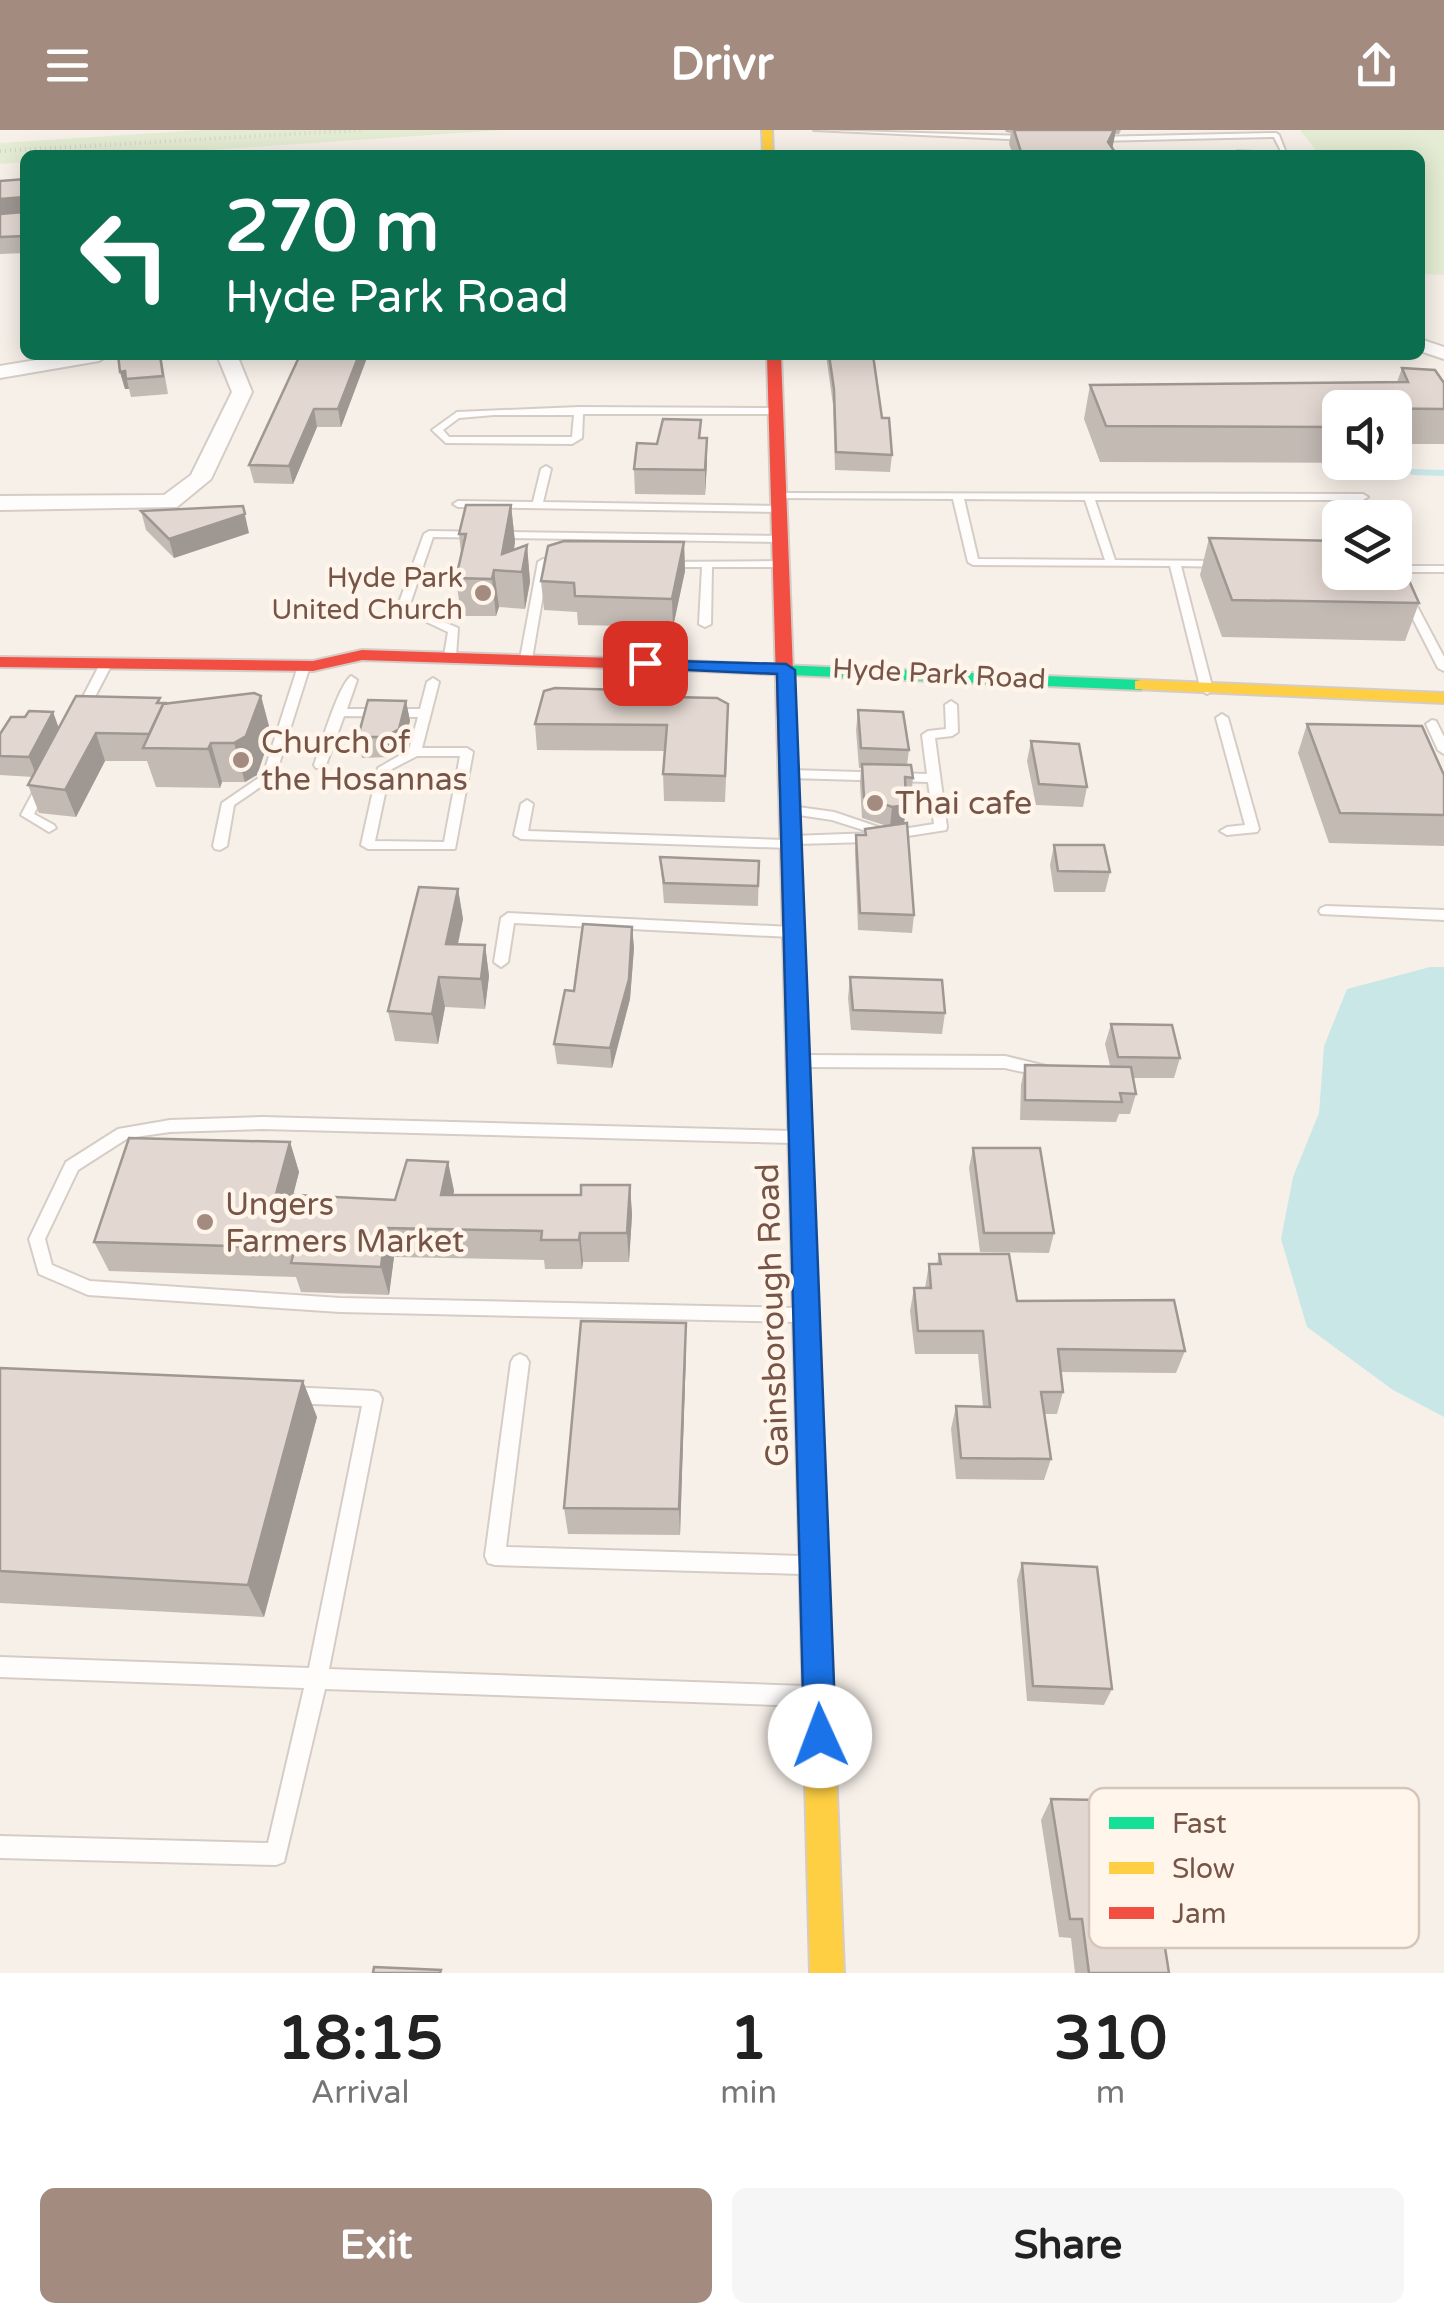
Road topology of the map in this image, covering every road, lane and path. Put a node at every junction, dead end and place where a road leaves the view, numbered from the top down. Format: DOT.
graph roads {
  1 [pos="361,130"];
  2 [pos="817,130"];
  3 [pos="1030,139"];
  4 [pos="1086,139"];
  5 [pos="1278,150"];
  6 [pos="0,151"];
  7 [pos="69,360"];
  8 [pos="229,360"];
  9 [pos="774,360"];
  10 [pos="0,372"];
  11 [pos="579,410"];
  12 [pos="776,411"];
  13 [pos="546,469"];
  14 [pos="958,497"];
  15 [pos="1089,497"];
  16 [pos="1363,498"];
  17 [pos="779,502"];
  18 [pos="0,503"];
  19 [pos="458,504"];
  20 [pos="537,505"];
  21 [pos="781,540"];
  22 [pos="580,563"];
  23 [pos="1110,563"];
  24 [pos="1175,563"];
  25 [pos="652,564"];
  26 [pos="782,564"];
  27 [pos="707,565"];
  28 [pos="1230,565"];
  29 [pos="1444,570"];
  30 [pos="1412,571"];
  31 [pos="1404,590"];
  32 [pos="704,624"];
  33 [pos="450,656"];
  34 [pos="526,659"];
  35 [pos="0,662"];
  36 [pos="106,664"];
  37 [pos="309,666"];
  38 [pos="1444,668"];
  39 [pos="786,670"];
  40 [pos="359,680"];
  41 [pos="400,681"];
  42 [pos="442,682"];
  43 [pos="525,684"];
  44 [pos="1206,690"];
  45 [pos="794,695"];
  46 [pos="1444,698"];
  47 [pos="951,705"];
  48 [pos="338,712"];
  49 [pos="423,713"];
  50 [pos="1221,717"];
  51 [pos="1429,723"];
  52 [pos="72,730"];
  53 [pos="1444,750"];
  54 [pos="414,752"];
  55 [pos="54,764"];
  56 [pos="320,764"];
  57 [pos="790,774"];
  58 [pos="934,778"];
  59 [pos="527,804"];
  60 [pos="791,810"];
  61 [pos="48,828"];
  62 [pos="1227,831"];
  63 [pos="888,834"];
  64 [pos="792,842"];
  65 [pos="220,846"];
  66 [pos="1326,911"];
  67 [pos="1444,915"];
  68 [pos="795,932"];
  69 [pos="502,962"];
  70 [pos="797,1061"];
  71 [pos="1052,1070"];
  72 [pos="798,1137"];
  73 [pos="805,1315"];
  74 [pos="520,1362"];
  75 [pos="275,1394"];
  76 [pos="814,1566"];
  77 [pos="0,1666"];
  78 [pos="317,1678"];
  79 [pos="819,1697"];
  80 [pos="0,1846"];
  81 [pos="828,1973"];
  1 -- 6 [label="path"];
  2 -- 3 [label="lane"];
  4 -- 5 [label="lane"];
  7 -- 10 [label="street"];
  8 -- 18 [label="street"];
  9 -- 12 [label="main road, Gainsborough Road"];
  11 -- 11 [label="lane"];
  11 -- 12 [label="lane"];
  12 -- 17 [label="main road, Gainsborough Road"];
  13 -- 20 [label="lane"];
  14 -- 15 [label="lane"];
  14 -- 17 [label="lane"];
  14 -- 23 [label="lane"];
  15 -- 16 [label="lane"];
  15 -- 23 [label="lane"];
  17 -- 20 [label="lane"];
  17 -- 21 [label="main road, Gainsborough Road"];
  19 -- 20 [label="lane"];
  21 -- 26 [label="main road, Gainsborough Road"];
  21 -- 33 [label="lane"];
  22 -- 34 [label="lane"];
  23 -- 24 [label="lane"];
  24 -- 28 [label="lane"];
  24 -- 44 [label="lane"];
  25 -- 27 [label="lane"];
  26 -- 27 [label="lane"];
  26 -- 39 [label="main road, Gainsborough Road"];
  27 -- 32 [label="lane"];
  29 -- 30 [label="lane"];
  31 -- 38 [label="lane"];
  33 -- 34 [label="main road, Hyde Park Road"];
  33 -- 37 [label="main road, Hyde Park Road"];
  34 -- 39 [label="main road, Hyde Park Road"];
  35 -- 36 [label="main road, Hyde Park Road"];
  36 -- 37 [label="main road, Hyde Park Road"];
  36 -- 52 [label="lane"];
  37 -- 40 [label="main road, Hyde Park Road"];
  37 -- 65 [label="lane"];
  39 -- 44 [label="main road, Hyde Park Road"];
  39 -- 45 [label="main road, Gainsborough Road"];
  40 -- 48 [label="lane"];
  41 -- 42 [label="main road"];
  42 -- 49 [label="lane"];
  43 -- 45 [label="main road, Hyde Park Road"];
  44 -- 46 [label="main road, Hyde Park Road"];
  45 -- 57 [label="main road, Gainsborough Road"];
  47 -- 58 [label="lane"];
  48 -- 49 [label="lane"];
  48 -- 56 [label="lane"];
  49 -- 54 [label="lane"];
  50 -- 62 [label="lane"];
  51 -- 53 [label="lane"];
  54 -- 54 [label="lane"];
  55 -- 61 [label="lane"];
  57 -- 58 [label="lane"];
  57 -- 60 [label="main road, Gainsborough Road"];
  58 -- 63 [label="lane"];
  59 -- 64 [label="lane"];
  60 -- 63 [label="lane"];
  60 -- 64 [label="main road, Gainsborough Road"];
  63 -- 64 [label="lane"];
  64 -- 68 [label="main road, Gainsborough Road"];
  66 -- 67 [label="lane"];
  68 -- 69 [label="lane"];
  68 -- 70 [label="main road, Gainsborough Road"];
  70 -- 71 [label="lane"];
  70 -- 72 [label="main road, Gainsborough Road"];
  72 -- 73 [label="main road, Gainsborough Road"];
  72 -- 73 [label="lane"];
  73 -- 76 [label="main road, Gainsborough Road"];
  74 -- 76 [label="lane"];
  75 -- 78 [label="lane"];
  76 -- 79 [label="main road, Gainsborough Road"];
  77 -- 78 [label="lane"];
  78 -- 79 [label="lane"];
  78 -- 80 [label="lane"];
  79 -- 81 [label="main road, Gainsborough Road"];
}
